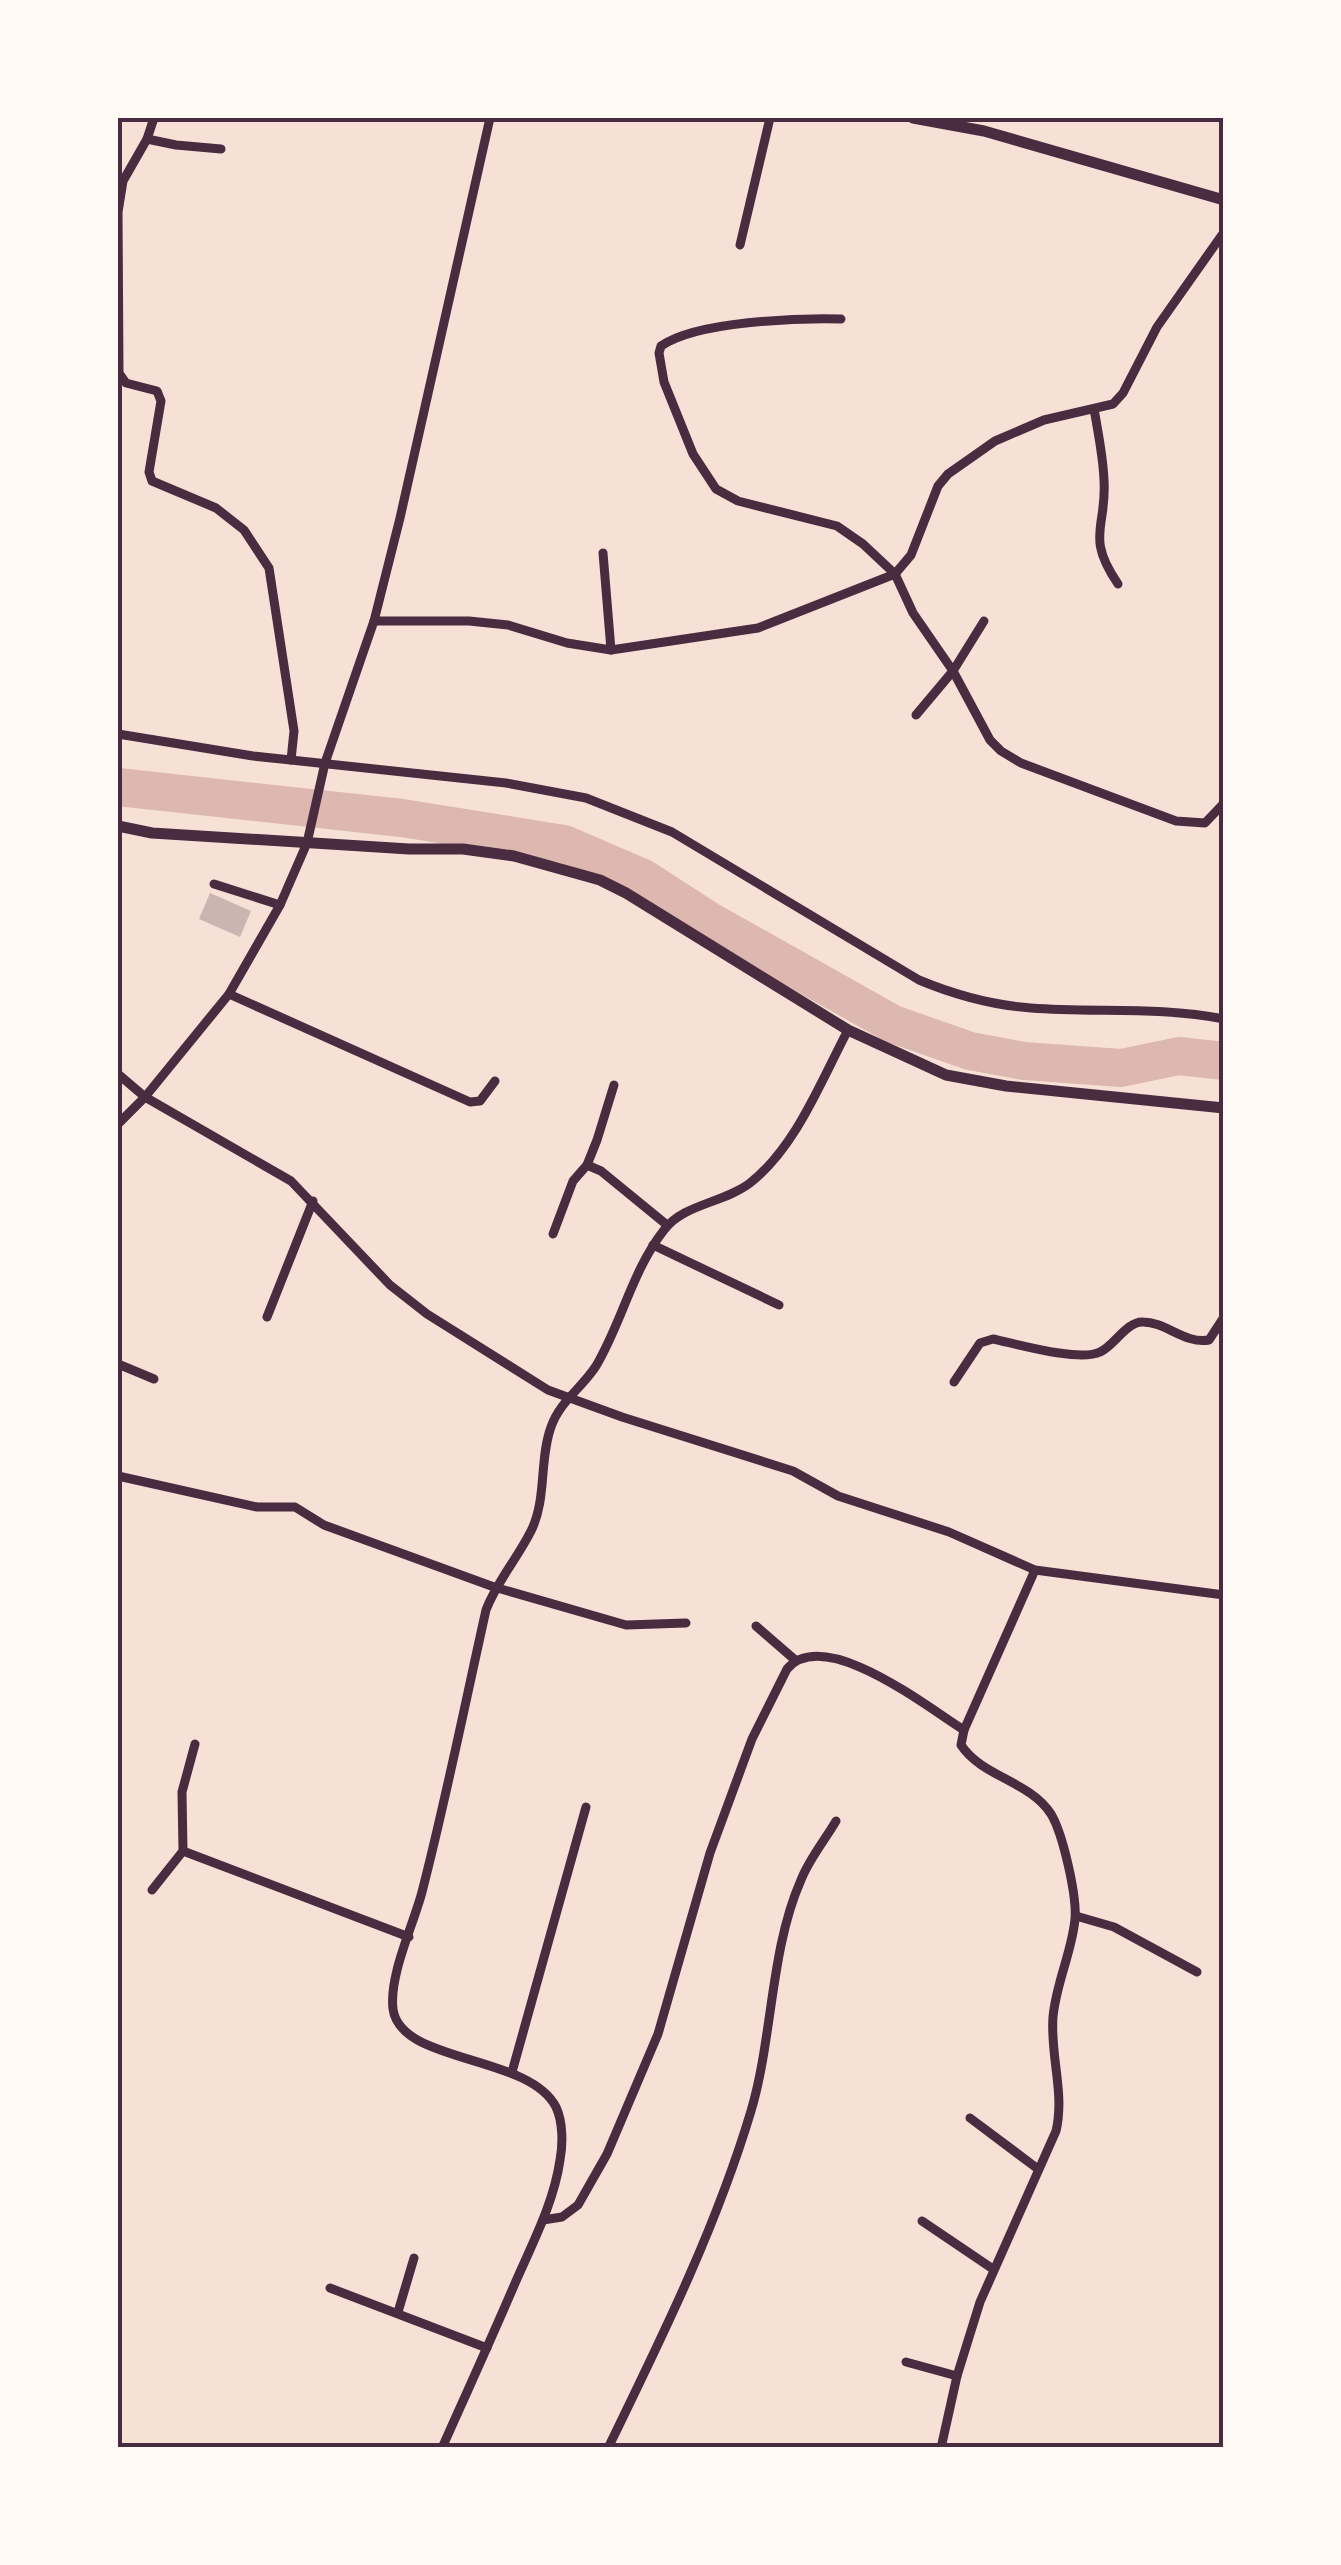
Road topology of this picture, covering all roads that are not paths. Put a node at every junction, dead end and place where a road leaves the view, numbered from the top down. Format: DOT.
graph roads {
  1 [pos="154,118"];
  2 [pos="490,118"];
  3 [pos="770,118"];
  4 [pos="912,118"];
  5 [pos="147,138"];
  6 [pos="221,149"];
  7 [pos="1224,200"];
  8 [pos="1224,232"];
  9 [pos="740,244"];
  10 [pos="841,319"];
  11 [pos="118,343"];
  12 [pos="1094,409"];
  13 [pos="603,553"];
  14 [pos="895,574"];
  15 [pos="1118,584"];
  16 [pos="374,621"];
  17 [pos="984,621"];
  18 [pos="611,650"];
  19 [pos="953,671"];
  20 [pos="916,716"];
  21 [pos="118,734"];
  22 [pos="291,760"];
  23 [pos="325,763"];
  24 [pos="1224,803"];
  25 [pos="118,826"];
  26 [pos="307,843"];
  27 [pos="214,884"];
  28 [pos="280,905"];
  29 [pos="229,994"];
  30 [pos="1224,1019"];
  31 [pos="848,1030"];
  32 [pos="118,1074"];
  33 [pos="495,1080"];
  34 [pos="614,1084"];
  35 [pos="145,1096"];
  36 [pos="1224,1108"];
  37 [pos="118,1124"];
  38 [pos="587,1165"];
  39 [pos="312,1201"];
  40 [pos="667,1224"];
  41 [pos="553,1234"];
  42 [pos="653,1245"];
  43 [pos="779,1305"];
  44 [pos="267,1317"];
  45 [pos="1224,1317"];
  46 [pos="118,1364"];
  47 [pos="154,1379"];
  48 [pos="954,1382"];
  49 [pos="566,1398"];
  50 [pos="118,1476"];
  51 [pos="1035,1570"];
  52 [pos="494,1587"];
  53 [pos="1224,1595"];
  54 [pos="686,1623"];
  55 [pos="756,1626"];
  56 [pos="794,1660"];
  57 [pos="964,1730"];
  58 [pos="195,1744"];
  59 [pos="586,1807"];
  60 [pos="836,1821"];
  61 [pos="183,1851"];
  62 [pos="152,1890"];
  63 [pos="1076,1916"];
  64 [pos="409,1936"];
  65 [pos="1197,1972"];
  66 [pos="512,2072"];
  67 [pos="970,2118"];
  68 [pos="1038,2170"];
  69 [pos="543,2220"];
  70 [pos="922,2221"];
  71 [pos="414,2258"];
  72 [pos="993,2268"];
  73 [pos="330,2288"];
  74 [pos="398,2312"];
  75 [pos="486,2348"];
  76 [pos="906,2362"];
  77 [pos="957,2376"];
  78 [pos="442,2448"];
  79 [pos="608,2448"];
  80 [pos="942,2448"];
  1 -- 5 [label="street"];
  2 -- 16 [label="street"];
  3 -- 9 [label="street"];
  4 -- 7 [label="street"];
  5 -- 6 [label="street"];
  5 -- 11 [label="street"];
  8 -- 12 [label="street"];
  10 -- 14 [label="street"];
  11 -- 22 [label="street"];
  12 -- 14 [label="street"];
  12 -- 15 [label="street"];
  13 -- 18 [label="street"];
  14 -- 18 [label="street"];
  14 -- 19 [label="street"];
  16 -- 18 [label="street"];
  16 -- 23 [label="street"];
  17 -- 19 [label="street"];
  19 -- 20 [label="street"];
  19 -- 24 [label="street"];
  21 -- 22 [label="street"];
  22 -- 23 [label="street"];
  23 -- 26 [label="street"];
  23 -- 30 [label="street"];
  25 -- 26 [label="street"];
  26 -- 28 [label="street"];
  26 -- 31 [label="street"];
  27 -- 28 [label="street"];
  28 -- 29 [label="street"];
  29 -- 33 [label="street"];
  29 -- 35 [label="street"];
  31 -- 36 [label="street"];
  31 -- 40 [label="street"];
  32 -- 35 [label="street"];
  34 -- 38 [label="street"];
  35 -- 37 [label="street"];
  35 -- 39 [label="street"];
  38 -- 40 [label="street"];
  38 -- 41 [label="street"];
  39 -- 44 [label="street"];
  39 -- 49 [label="street"];
  40 -- 42 [label="street"];
  42 -- 43 [label="street"];
  42 -- 49 [label="street"];
  45 -- 48 [label="street"];
  46 -- 47 [label="street"];
  49 -- 51 [label="street"];
  49 -- 52 [label="street"];
  50 -- 52 [label="street"];
  51 -- 53 [label="street"];
  51 -- 57 [label="street"];
  52 -- 54 [label="street"];
  52 -- 64 [label="street"];
  55 -- 56 [label="street"];
  56 -- 57 [label="street"];
  56 -- 69 [label="street"];
  57 -- 63 [label="street"];
  58 -- 61 [label="street"];
  59 -- 66 [label="street"];
  60 -- 79 [label="street"];
  61 -- 62 [label="street"];
  61 -- 64 [label="street"];
  63 -- 65 [label="street"];
  63 -- 68 [label="street"];
  64 -- 66 [label="street"];
  66 -- 69 [label="street"];
  67 -- 68 [label="street"];
  68 -- 72 [label="street"];
  69 -- 75 [label="street"];
  70 -- 72 [label="street"];
  71 -- 74 [label="street"];
  72 -- 77 [label="street"];
  73 -- 74 [label="street"];
  74 -- 75 [label="street"];
  75 -- 78 [label="street"];
  76 -- 77 [label="street"];
  77 -- 80 [label="street"];
}
